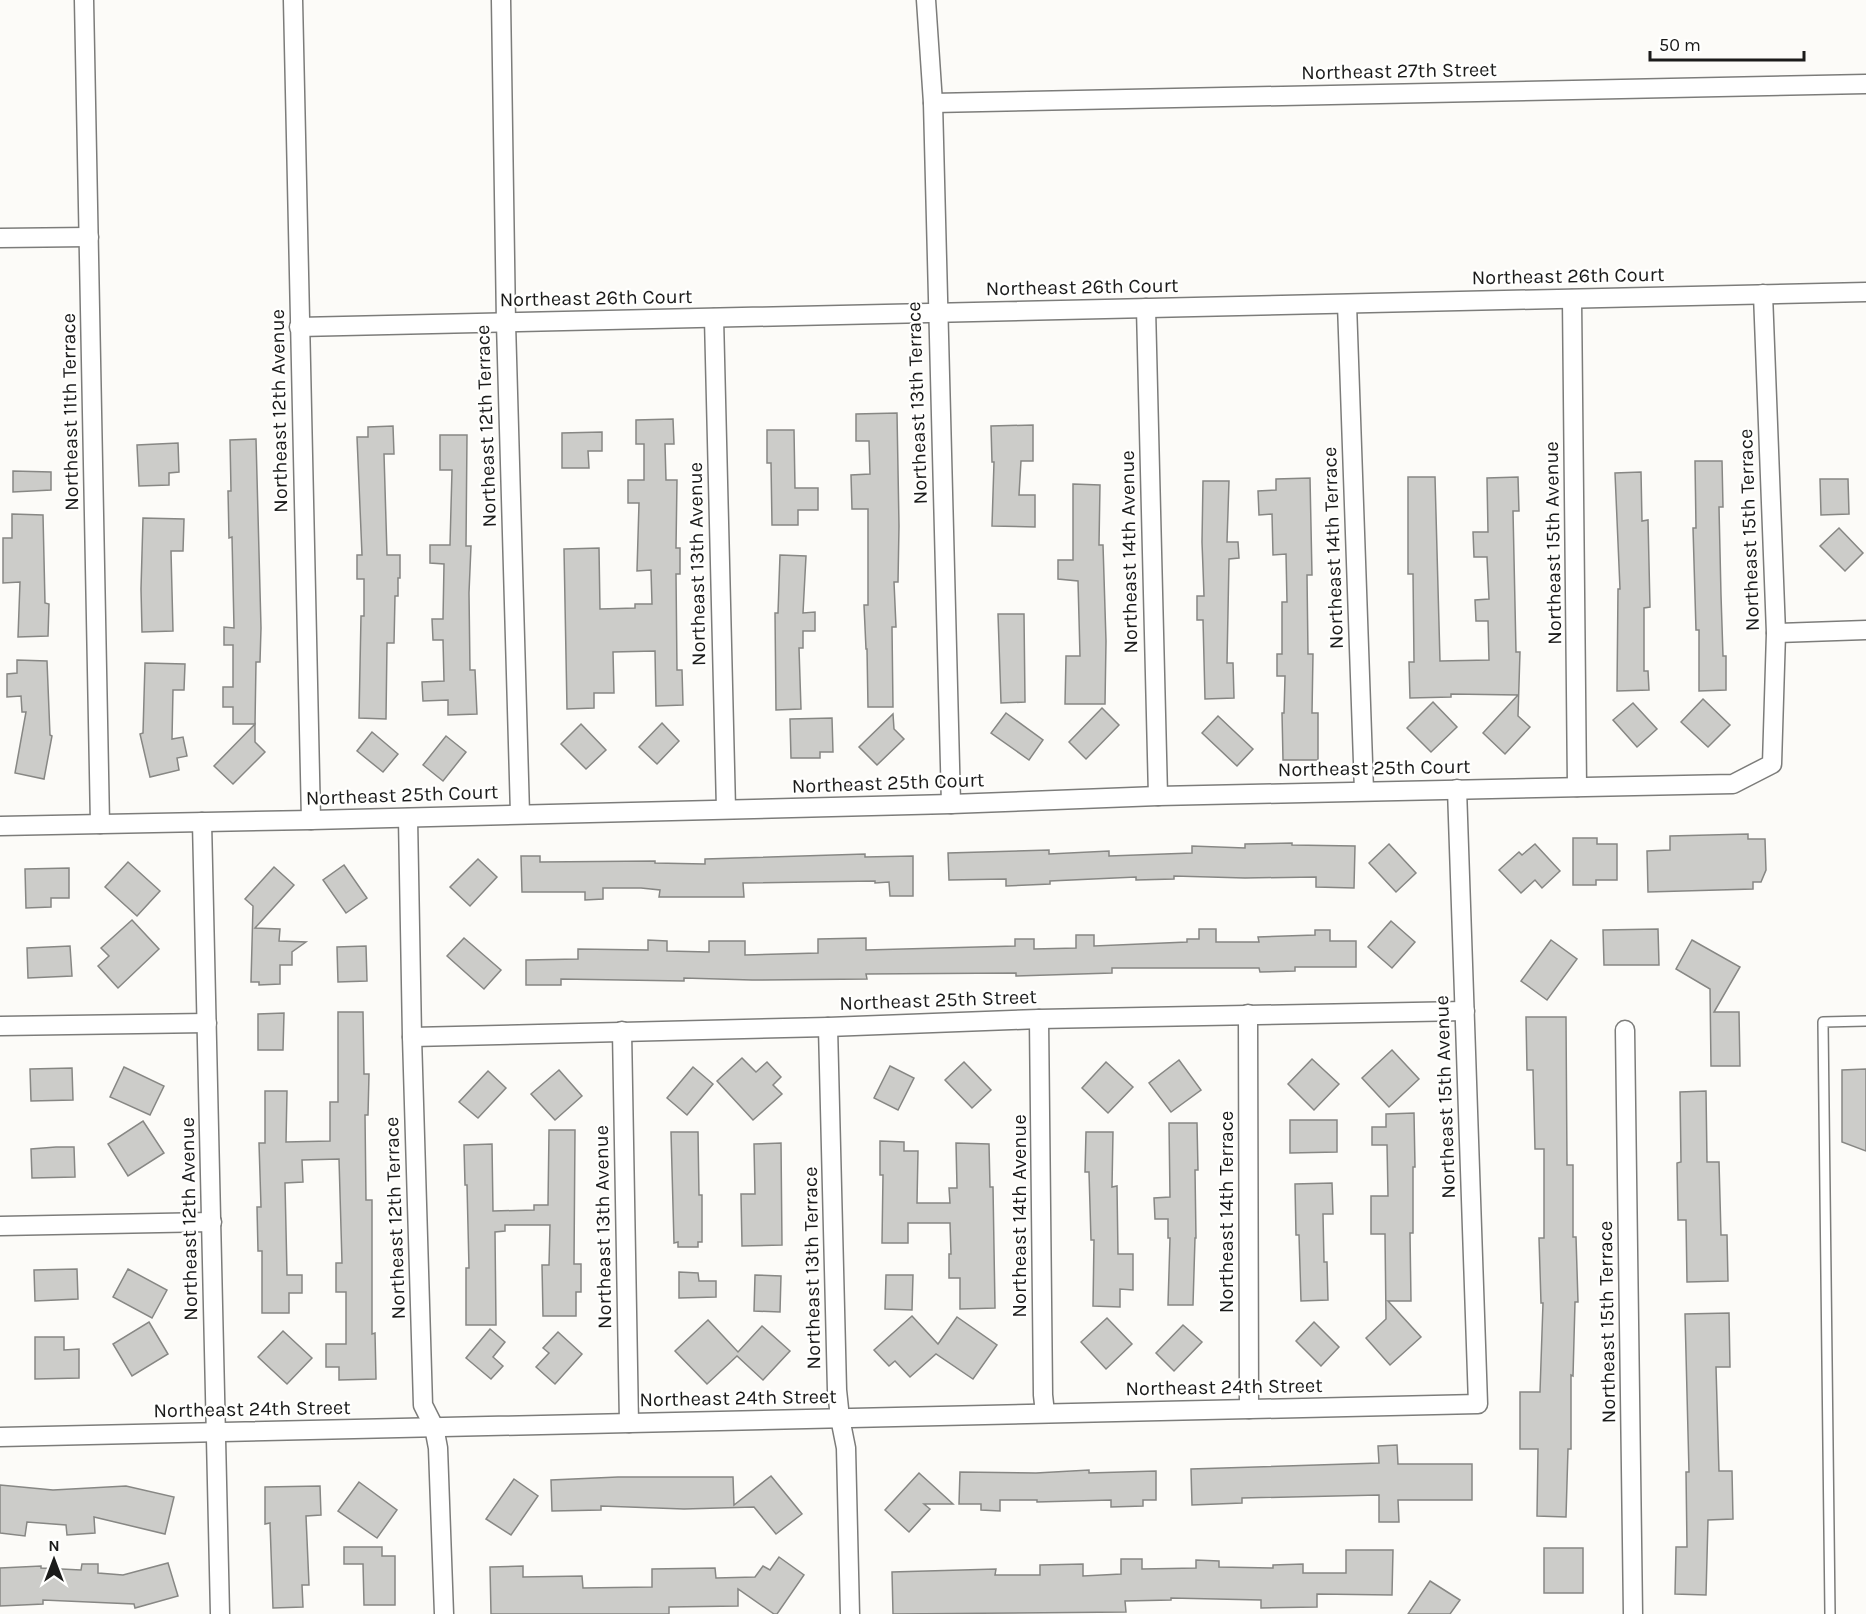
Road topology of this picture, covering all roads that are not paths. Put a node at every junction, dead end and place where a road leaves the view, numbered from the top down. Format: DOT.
graph roads {
  1 [pos="84,0"];
  2 [pos="293,0"];
  3 [pos="501,0"];
  4 [pos="926,0"];
  5 [pos="1866,84"];
  6 [pos="933,103"];
  7 [pos="89,237"];
  8 [pos="0,238"];
  9 [pos="1866,292"];
  10 [pos="1763,294"];
  11 [pos="1572,298"];
  12 [pos="1347,304"];
  13 [pos="1146,308"];
  14 [pos="937,313"];
  15 [pos="714,318"];
  16 [pos="506,323"];
  17 [pos="299,327"];
  18 [pos="1866,630"];
  19 [pos="1776,633"];
  20 [pos="1772,764"];
  21 [pos="1577,788"];
  22 [pos="1457,789"];
  23 [pos="1364,791"];
  24 [pos="1158,796"];
  25 [pos="951,804"];
  26 [pos="726,809"];
  27 [pos="520,814"];
  28 [pos="408,818"];
  29 [pos="311,820"];
  30 [pos="202,822"];
  31 [pos="100,824"];
  32 [pos="0,826"];
  33 [pos="1465,1011"];
  34 [pos="1248,1014"];
  35 [pos="1039,1019"];
  36 [pos="1866,1021"];
  37 [pos="207,1023"];
  38 [pos="0,1026"];
  39 [pos="828,1028"];
  40 [pos="1625,1030"];
  41 [pos="622,1031"];
  42 [pos="412,1037"];
  43 [pos="212,1222"];
  44 [pos="0,1226"];
  45 [pos="1478,1404"];
  46 [pos="1249,1409"];
  47 [pos="1045,1413"];
  48 [pos="840,1418"];
  49 [pos="628,1423"];
  50 [pos="434,1427"];
  51 [pos="217,1432"];
  52 [pos="0,1437"];
  53 [pos="220,1614"];
  54 [pos="444,1614"];
  55 [pos="850,1614"];
  56 [pos="1633,1614"];
  57 [pos="1830,1614"];
  1 -- 7 [label="street, Northeast 11th Terrace"];
  2 -- 17 [label="street, Northeast 12th Avenue"];
  3 -- 16 [label="street, Northeast 12th Terrace"];
  4 -- 6 [label="street, Northeast 13th Terrace"];
  5 -- 6 [label="street, Northeast 27th Street"];
  6 -- 14 [label="street, Northeast 13th Terrace"];
  7 -- 8 [label="street"];
  7 -- 31 [label="street, Northeast 11th Terrace"];
  9 -- 10 [label="street, Northeast 26th Court"];
  10 -- 11 [label="street, Northeast 26th Court"];
  10 -- 19 [label="street, Northeast 15th Terrace"];
  11 -- 12 [label="street, Northeast 26th Court"];
  11 -- 21 [label="street, Northeast 15th Avenue"];
  12 -- 13 [label="street, Northeast 26th Court"];
  12 -- 23 [label="street, Northeast 14th Terrace"];
  13 -- 14 [label="street, Northeast 26th Court"];
  13 -- 24 [label="street, Northeast 14th Avenue"];
  14 -- 15 [label="street, Northeast 26th Court"];
  14 -- 25 [label="street, Northeast 13th Terrace"];
  15 -- 16 [label="street, Northeast 26th Court"];
  15 -- 26 [label="street, Northeast 13th Avenue"];
  16 -- 17 [label="street, Northeast 26th Court"];
  16 -- 27 [label="street, Northeast 12th Terrace"];
  17 -- 29 [label="street, Northeast 12th Avenue"];
  18 -- 19 [label="street"];
  19 -- 20 [label="street, Northeast 15th Terrace"];
  20 -- 21 [label="street, Northeast 25th Court"];
  21 -- 22 [label="street, Northeast 25th Court"];
  22 -- 23 [label="street, Northeast 25th Court"];
  22 -- 33 [label="street, Northeast 15th Avenue"];
  23 -- 24 [label="street, Northeast 25th Court"];
  24 -- 25 [label="street, Northeast 25th Court"];
  25 -- 26 [label="street, Northeast 25th Court"];
  26 -- 27 [label="street, Northeast 25th Court"];
  27 -- 28 [label="street, Northeast 25th Court"];
  28 -- 29 [label="street, Northeast 25th Court"];
  28 -- 42 [label="street, Northeast 12th Terrace"];
  29 -- 30 [label="street, Northeast 25th Court"];
  30 -- 31 [label="street, Northeast 25th Court"];
  30 -- 37 [label="street, Northeast 12th Avenue"];
  31 -- 32 [label="street, Northeast 25th Court"];
  33 -- 34 [label="street, Northeast 25th Street"];
  33 -- 45 [label="street, Northeast 15th Avenue"];
  34 -- 35 [label="street, Northeast 25th Street"];
  34 -- 46 [label="street, Northeast 14th Terrace"];
  35 -- 39 [label="street, Northeast 25th Street"];
  35 -- 47 [label="street, Northeast 14th Avenue"];
  36 -- 57 [label="lane"];
  37 -- 38 [label="street"];
  37 -- 43 [label="street, Northeast 12th Avenue"];
  39 -- 41 [label="street, Northeast 25th Street"];
  39 -- 48 [label="street, Northeast 13th Terrace"];
  40 -- 56 [label="street, Northeast 15th Terrace"];
  41 -- 42 [label="street, Northeast 25th Street"];
  41 -- 49 [label="street, Northeast 13th Avenue"];
  42 -- 50 [label="street, Northeast 12th Terrace"];
  43 -- 44 [label="street"];
  43 -- 51 [label="street, Northeast 12th Avenue"];
  45 -- 46 [label="street, Northeast 24th Street"];
  46 -- 47 [label="street, Northeast 24th Street"];
  47 -- 48 [label="street, Northeast 24th Street"];
  48 -- 49 [label="street, Northeast 24th Street"];
  48 -- 55 [label="street, Northeast 13th Terrace"];
  49 -- 50 [label="street, Northeast 24th Street"];
  50 -- 51 [label="street, Northeast 24th Street"];
  50 -- 54 [label="street, Northeast 12th Terrace"];
  51 -- 52 [label="street, Northeast 24th Street"];
  51 -- 53 [label="street, Northeast 12th Avenue"];
}
